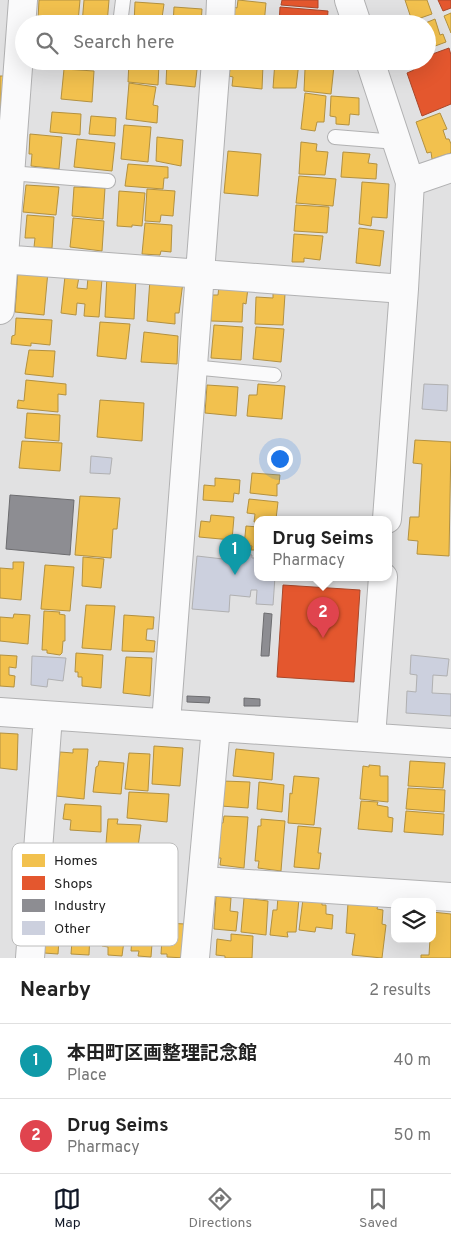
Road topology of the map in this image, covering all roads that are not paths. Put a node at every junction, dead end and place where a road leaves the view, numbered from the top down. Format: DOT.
graph roads {
  1 [pos="23,0"];
  2 [pos="123,0"];
  3 [pos="221,0"];
  4 [pos="349,0"];
  5 [pos="21,15"];
  6 [pos="121,15"];
  7 [pos="220,15"];
  8 [pos="354,15"];
  9 [pos="15,60"];
  10 [pos="215,70"];
  11 [pos="373,70"];
  12 [pos="7,120"];
  13 [pos="335,137"];
  14 [pos="397,142"];
  15 [pos="451,168"];
  16 [pos="10,173"];
  17 [pos="108,181"];
  18 [pos="410,182"];
  19 [pos="2,259"];
  20 [pos="199,273"];
  21 [pos="404,289"];
  22 [pos="0,310"];
  23 [pos="192,367"];
  24 [pos="274,375"];
  25 [pos="387,516"];
  26 [pos="383,581"];
  27 [pos="0,712"];
  28 [pos="48,716"];
  29 [pos="166,723"];
  30 [pos="216,727"];
  31 [pos="371,737"];
  32 [pos="451,743"];
  33 [pos="39,843"];
  34 [pos="203,880"];
  35 [pos="451,897"];
  36 [pos="195,958"];
  1 -- 5 [label="street"];
  2 -- 6 [label="lane"];
  3 -- 7 [label="street"];
  4 -- 8 [label="street"];
  9 -- 12 [label="street"];
  10 -- 20 [label="street"];
  11 -- 14 [label="street"];
  12 -- 16 [label="street"];
  13 -- 14 [label="lane"];
  14 -- 18 [label="street"];
  15 -- 18 [label="street"];
  16 -- 17 [label="lane"];
  16 -- 19 [label="street"];
  18 -- 21 [label="street"];
  19 -- 20 [label="street"];
  19 -- 22 [label="street"];
  20 -- 21 [label="street"];
  20 -- 23 [label="street"];
  21 -- 25 [label="street"];
  23 -- 24 [label="lane"];
  23 -- 29 [label="street"];
  26 -- 31 [label="street"];
  27 -- 28 [label="street"];
  28 -- 29 [label="street"];
  28 -- 33 [label="street"];
  29 -- 30 [label="street"];
  30 -- 31 [label="street"];
  30 -- 34 [label="street"];
  31 -- 32 [label="street"];
  34 -- 35 [label="street"];
  34 -- 36 [label="street"];
}
